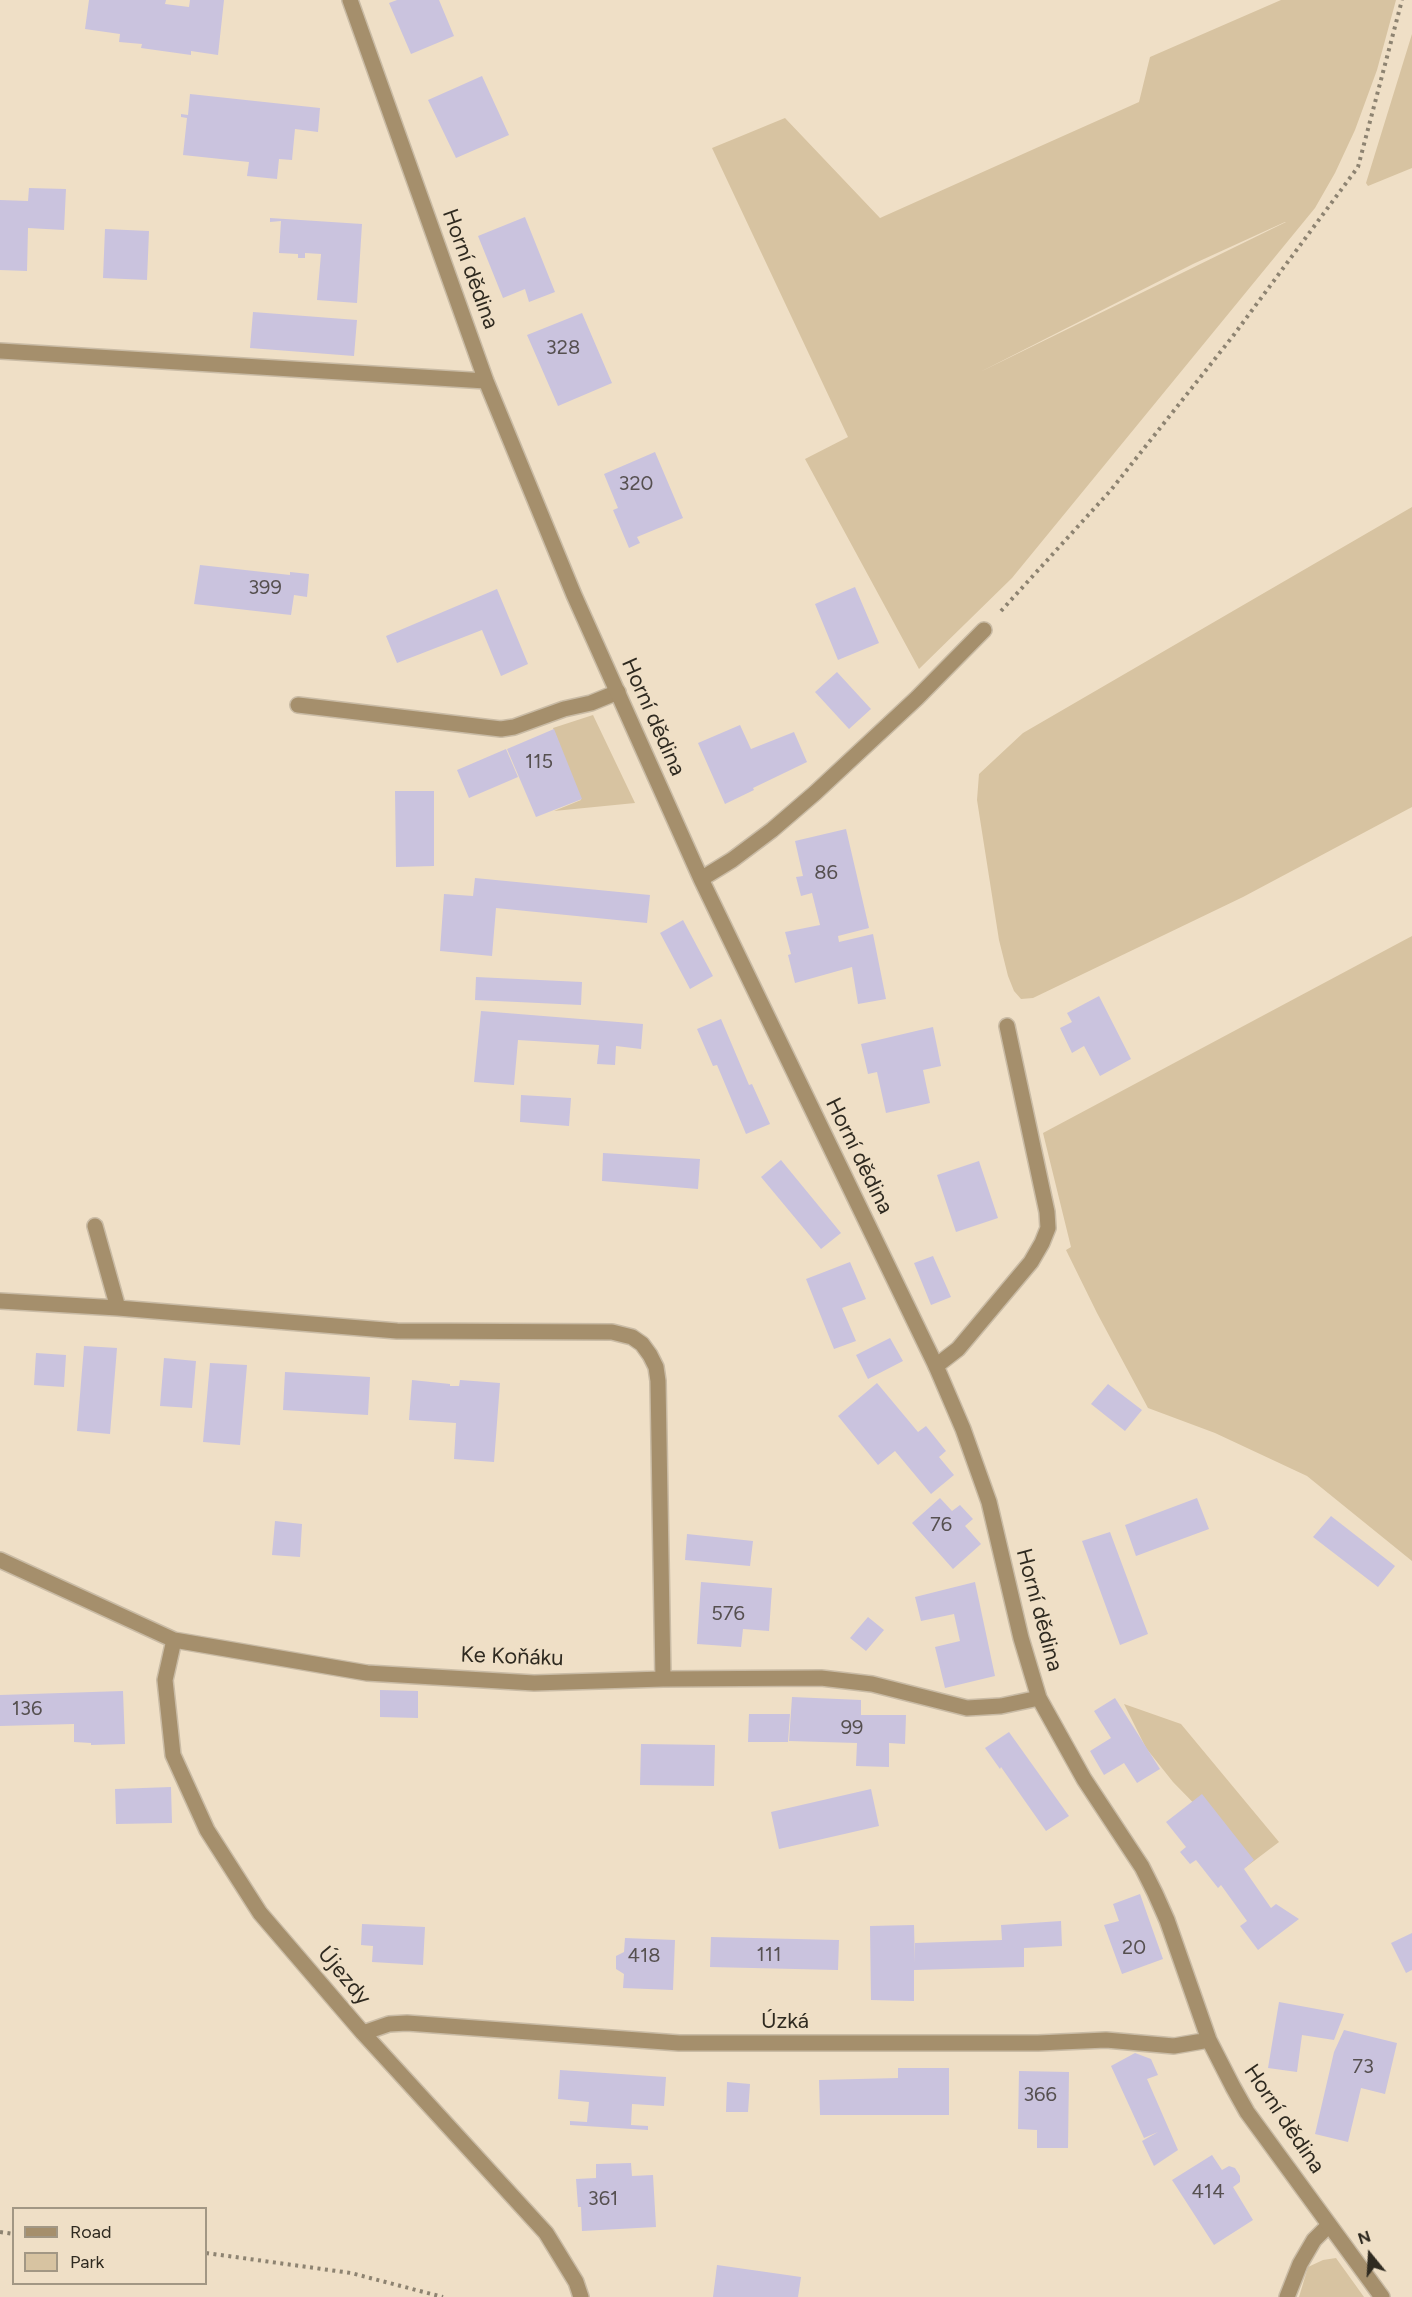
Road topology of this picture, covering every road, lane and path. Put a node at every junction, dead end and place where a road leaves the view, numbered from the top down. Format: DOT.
graph roads {
  1 [pos="350,0"];
  2 [pos="1402,0"];
  3 [pos="0,351"];
  4 [pos="486,381"];
  5 [pos="984,630"];
  6 [pos="618,692"];
  7 [pos="298,705"];
  8 [pos="700,879"];
  9 [pos="1007,1026"];
  10 [pos="95,1226"];
  11 [pos="0,1301"];
  12 [pos="118,1308"];
  13 [pos="936,1366"];
  14 [pos="0,1560"];
  15 [pos="174,1640"];
  16 [pos="663,1679"];
  17 [pos="1039,1698"];
  18 [pos="363,2033"];
  19 [pos="1209,2040"];
  20 [pos="1329,2225"];
  21 [pos="207,2253"];
  22 [pos="443,2297"];
  23 [pos="581,2297"];
  24 [pos="1287,2297"];
  25 [pos="1382,2297"];
  1 -- 4 [label="street, Horní dědina"];
  2 -- 5 [label="path"];
  3 -- 4 [label="street"];
  4 -- 6 [label="street, Horní dědina"];
  5 -- 8 [label="street"];
  6 -- 7 [label="street"];
  6 -- 8 [label="street, Horní dědina"];
  8 -- 13 [label="street, Horní dědina"];
  9 -- 13 [label="street"];
  10 -- 12 [label="street"];
  11 -- 12 [label="street"];
  12 -- 16 [label="street"];
  13 -- 17 [label="street, Horní dědina"];
  14 -- 15 [label="street, Ke Koňáku"];
  15 -- 16 [label="street, Ke Koňáku"];
  15 -- 18 [label="street, Újezdy"];
  16 -- 17 [label="street, Ke Koňáku"];
  17 -- 19 [label="street, Horní dědina"];
  18 -- 19 [label="street, Úzká"];
  18 -- 23 [label="street, Újezdy"];
  19 -- 20 [label="street, Horní dědina"];
  20 -- 24 [label="street"];
  20 -- 25 [label="street, Horní dědina"];
  21 -- 22 [label="path"];
}
